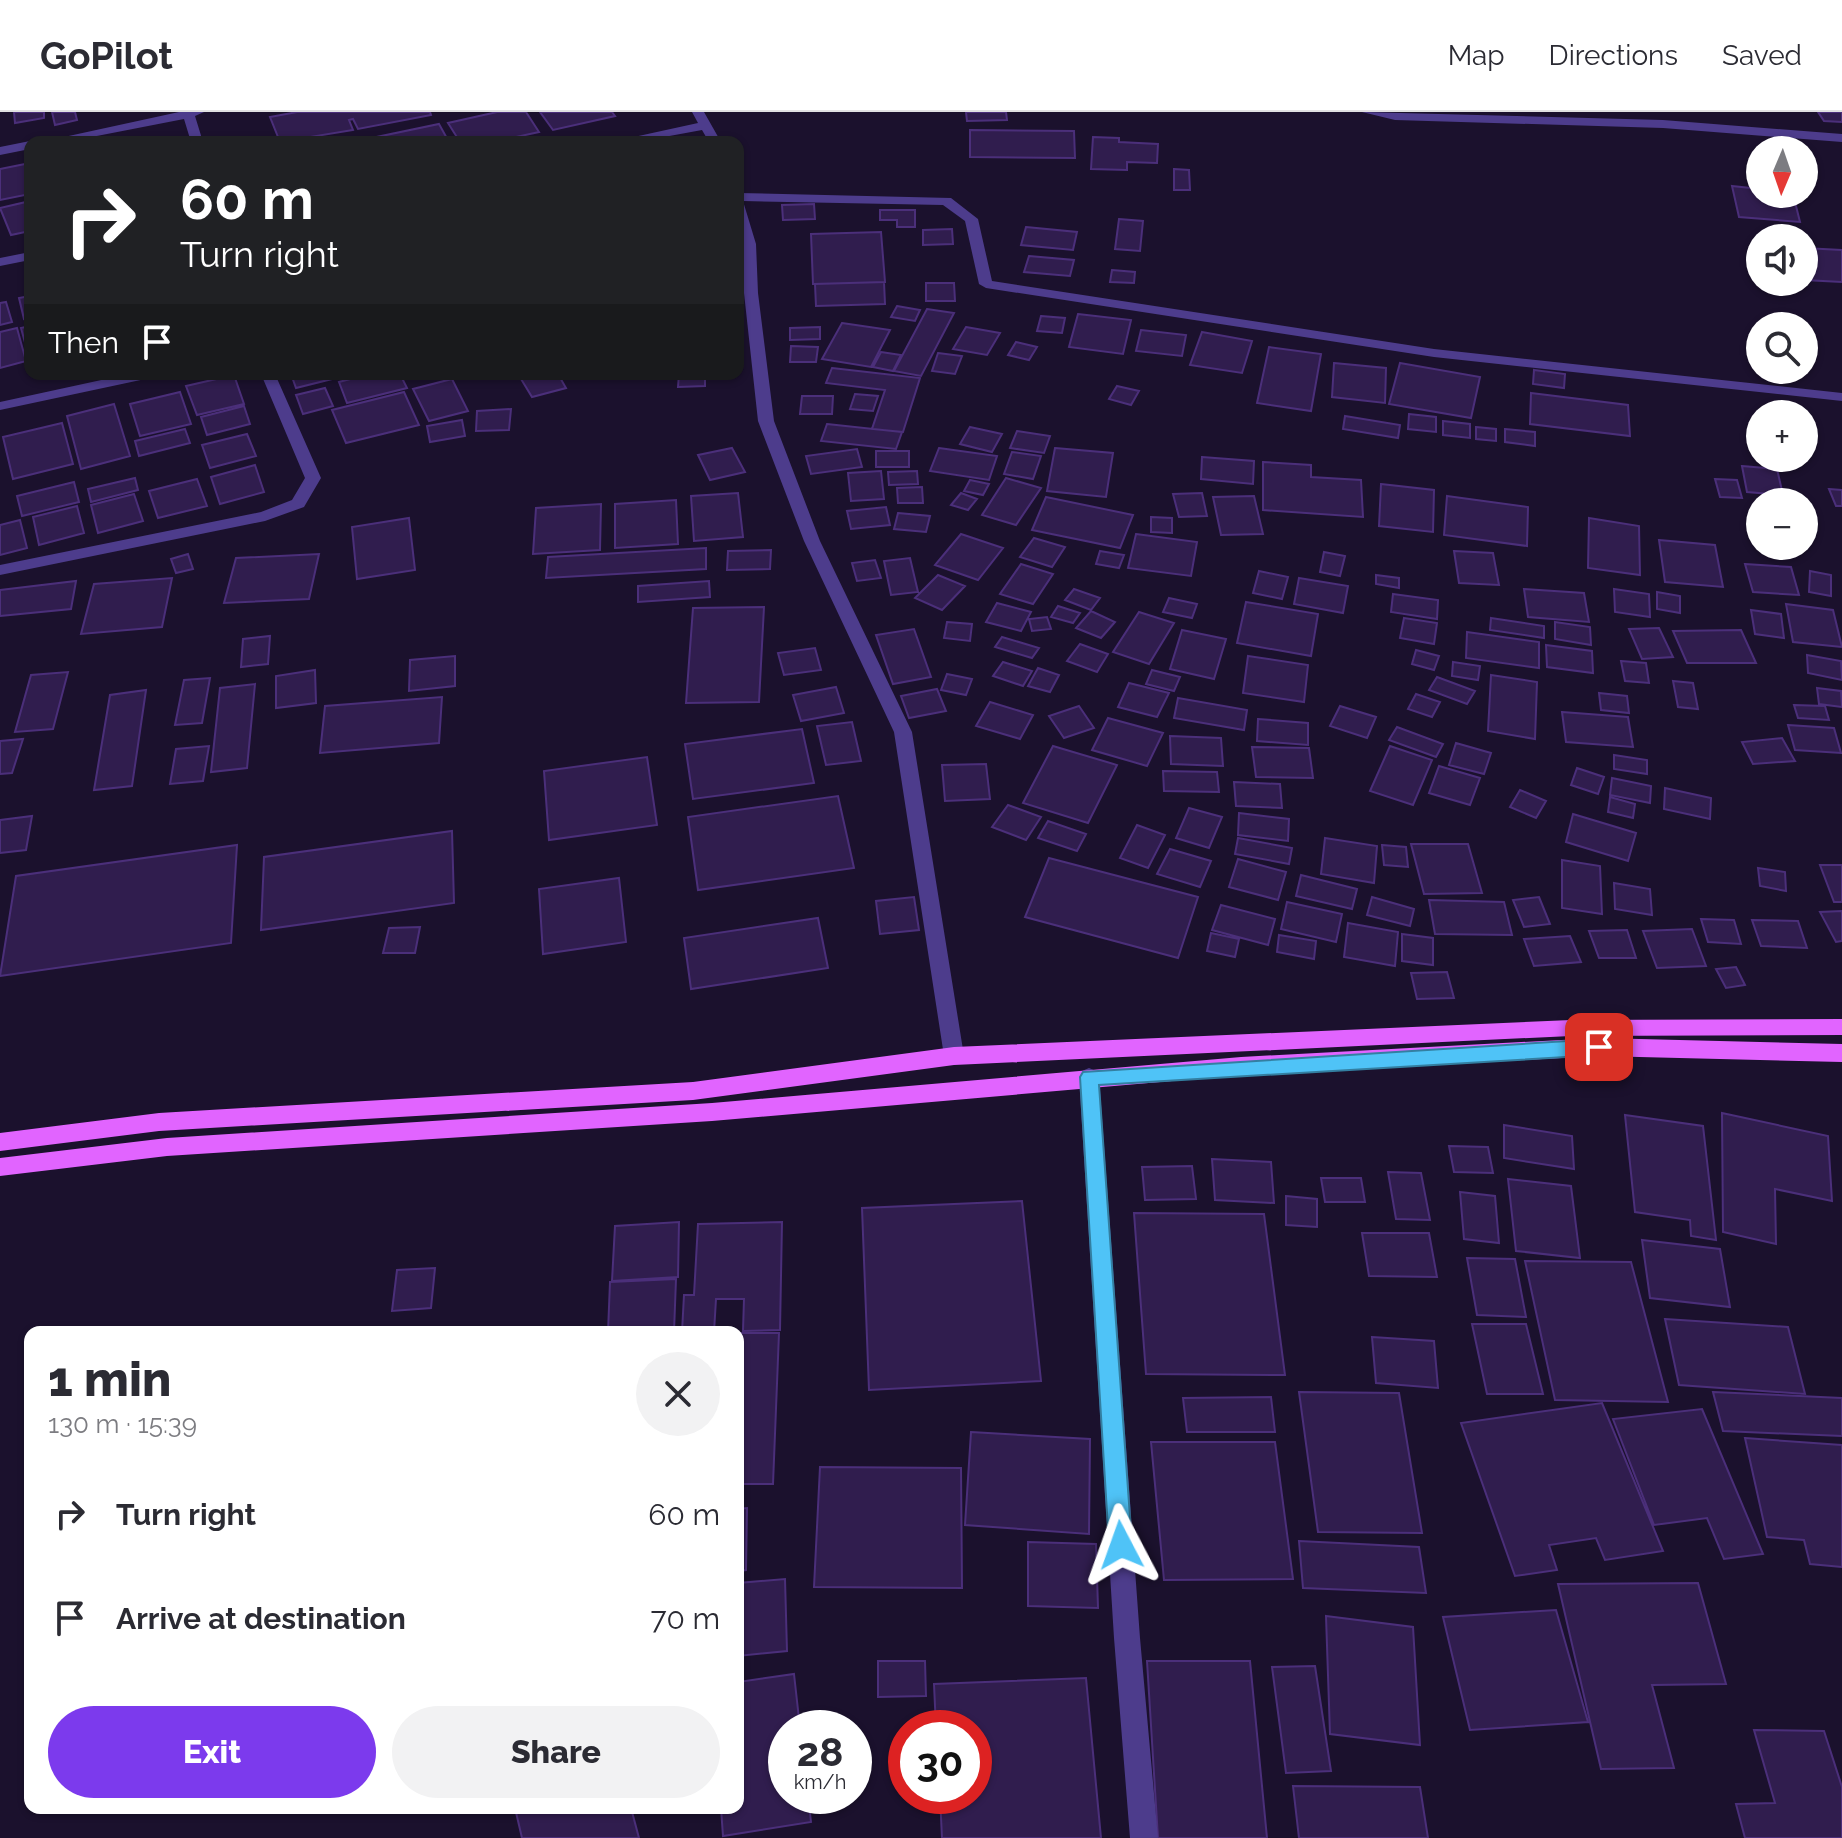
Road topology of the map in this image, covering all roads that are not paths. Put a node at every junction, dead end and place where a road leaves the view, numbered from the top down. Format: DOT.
graph roads {
  1 [pos="698,112"];
  2 [pos="1368,112"];
  3 [pos="1727,112"];
  4 [pos="191,113"];
  5 [pos="707,125"];
  6 [pos="1739,130"];
  7 [pos="77,136"];
  8 [pos="196,136"];
  9 [pos="649,136"];
  10 [pos="712,136"];
  11 [pos="1842,138"];
  12 [pos="24,146"];
  13 [pos="0,151"];
  14 [pos="744,200"];
  15 [pos="744,251"];
  16 [pos="24,257"];
  17 [pos="0,262"];
  18 [pos="122,380"];
  19 [pos="271,380"];
  20 [pos="1842,397"];
  21 [pos="0,406"];
  22 [pos="0,570"];
  23 [pos="1842,1027"];
  24 [pos="1842,1053"];
  25 [pos="954,1056"];
  26 [pos="1089,1077"];
  27 [pos="0,1142"];
  28 [pos="0,1167"];
  29 [pos="1144,1838"];
  1 -- 5 [label="street"];
  2 -- 6 [label="street"];
  3 -- 6 [label="street"];
  4 -- 7 [label="street"];
  4 -- 8 [label="street"];
  5 -- 9 [label="street"];
  5 -- 10 [label="street"];
  6 -- 11 [label="street"];
  12 -- 13 [label="street"];
  14 -- 20 [label="street"];
  15 -- 25 [label="street"];
  16 -- 17 [label="street"];
  18 -- 21 [label="street"];
  19 -- 22 [label="street"];
  23 -- 25 [label="main road"];
  24 -- 26 [label="main road"];
  25 -- 27 [label="main road"];
  26 -- 28 [label="main road"];
  26 -- 29 [label="street"];
}
